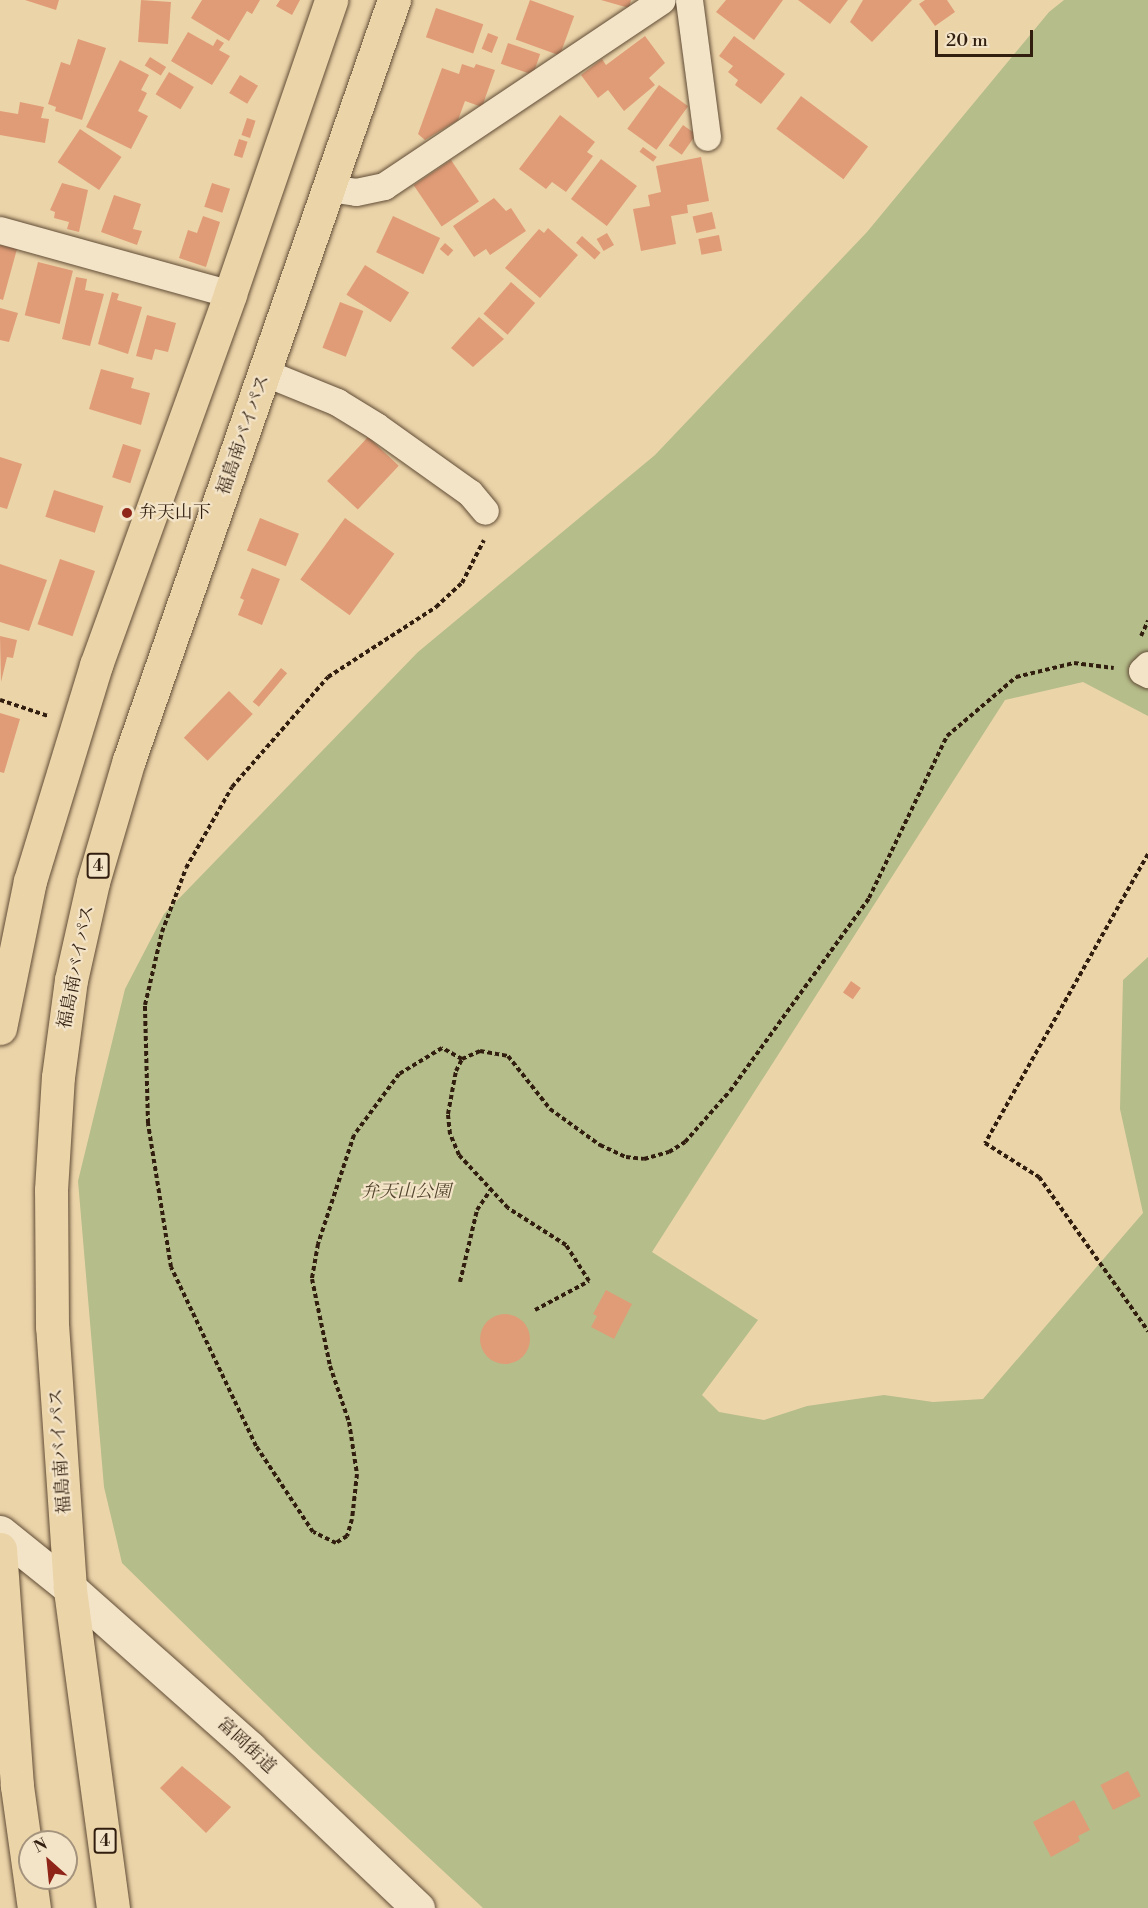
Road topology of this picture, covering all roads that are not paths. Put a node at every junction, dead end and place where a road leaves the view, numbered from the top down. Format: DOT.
graph roads {
  1 [pos="331,0"];
  2 [pos="394,0"];
  3 [pos="662,0"];
  4 [pos="689,0"];
  5 [pos="706,137"];
  6 [pos="330,188"];
  7 [pos="0,230"];
  8 [pos="230,294"];
  9 [pos="266,373"];
  10 [pos="485,511"];
  11 [pos="0,1028"];
  12 [pos="0,1532"];
  13 [pos="0,1549"];
  14 [pos="70,1588"];
  15 [pos="34,1908"];
  16 [pos="112,1908"];
  17 [pos="418,1908"];
  1 -- 8 [label="highway"];
  2 -- 6 [label="highway, 福島南バイパス / 4"];
  3 -- 6 [label="street"];
  4 -- 5 [label="street"];
  6 -- 9 [label="highway, 福島南バイパス / 4"];
  7 -- 8 [label="street"];
  8 -- 11 [label="highway"];
  9 -- 10 [label="street"];
  9 -- 14 [label="highway, 福島南バイパス / 4"];
  12 -- 14 [label="street, 富岡街道"];
  13 -- 15 [label="highway"];
  14 -- 16 [label="highway, 福島南バイパス / 4"];
  14 -- 17 [label="street, 富岡街道"];
}
